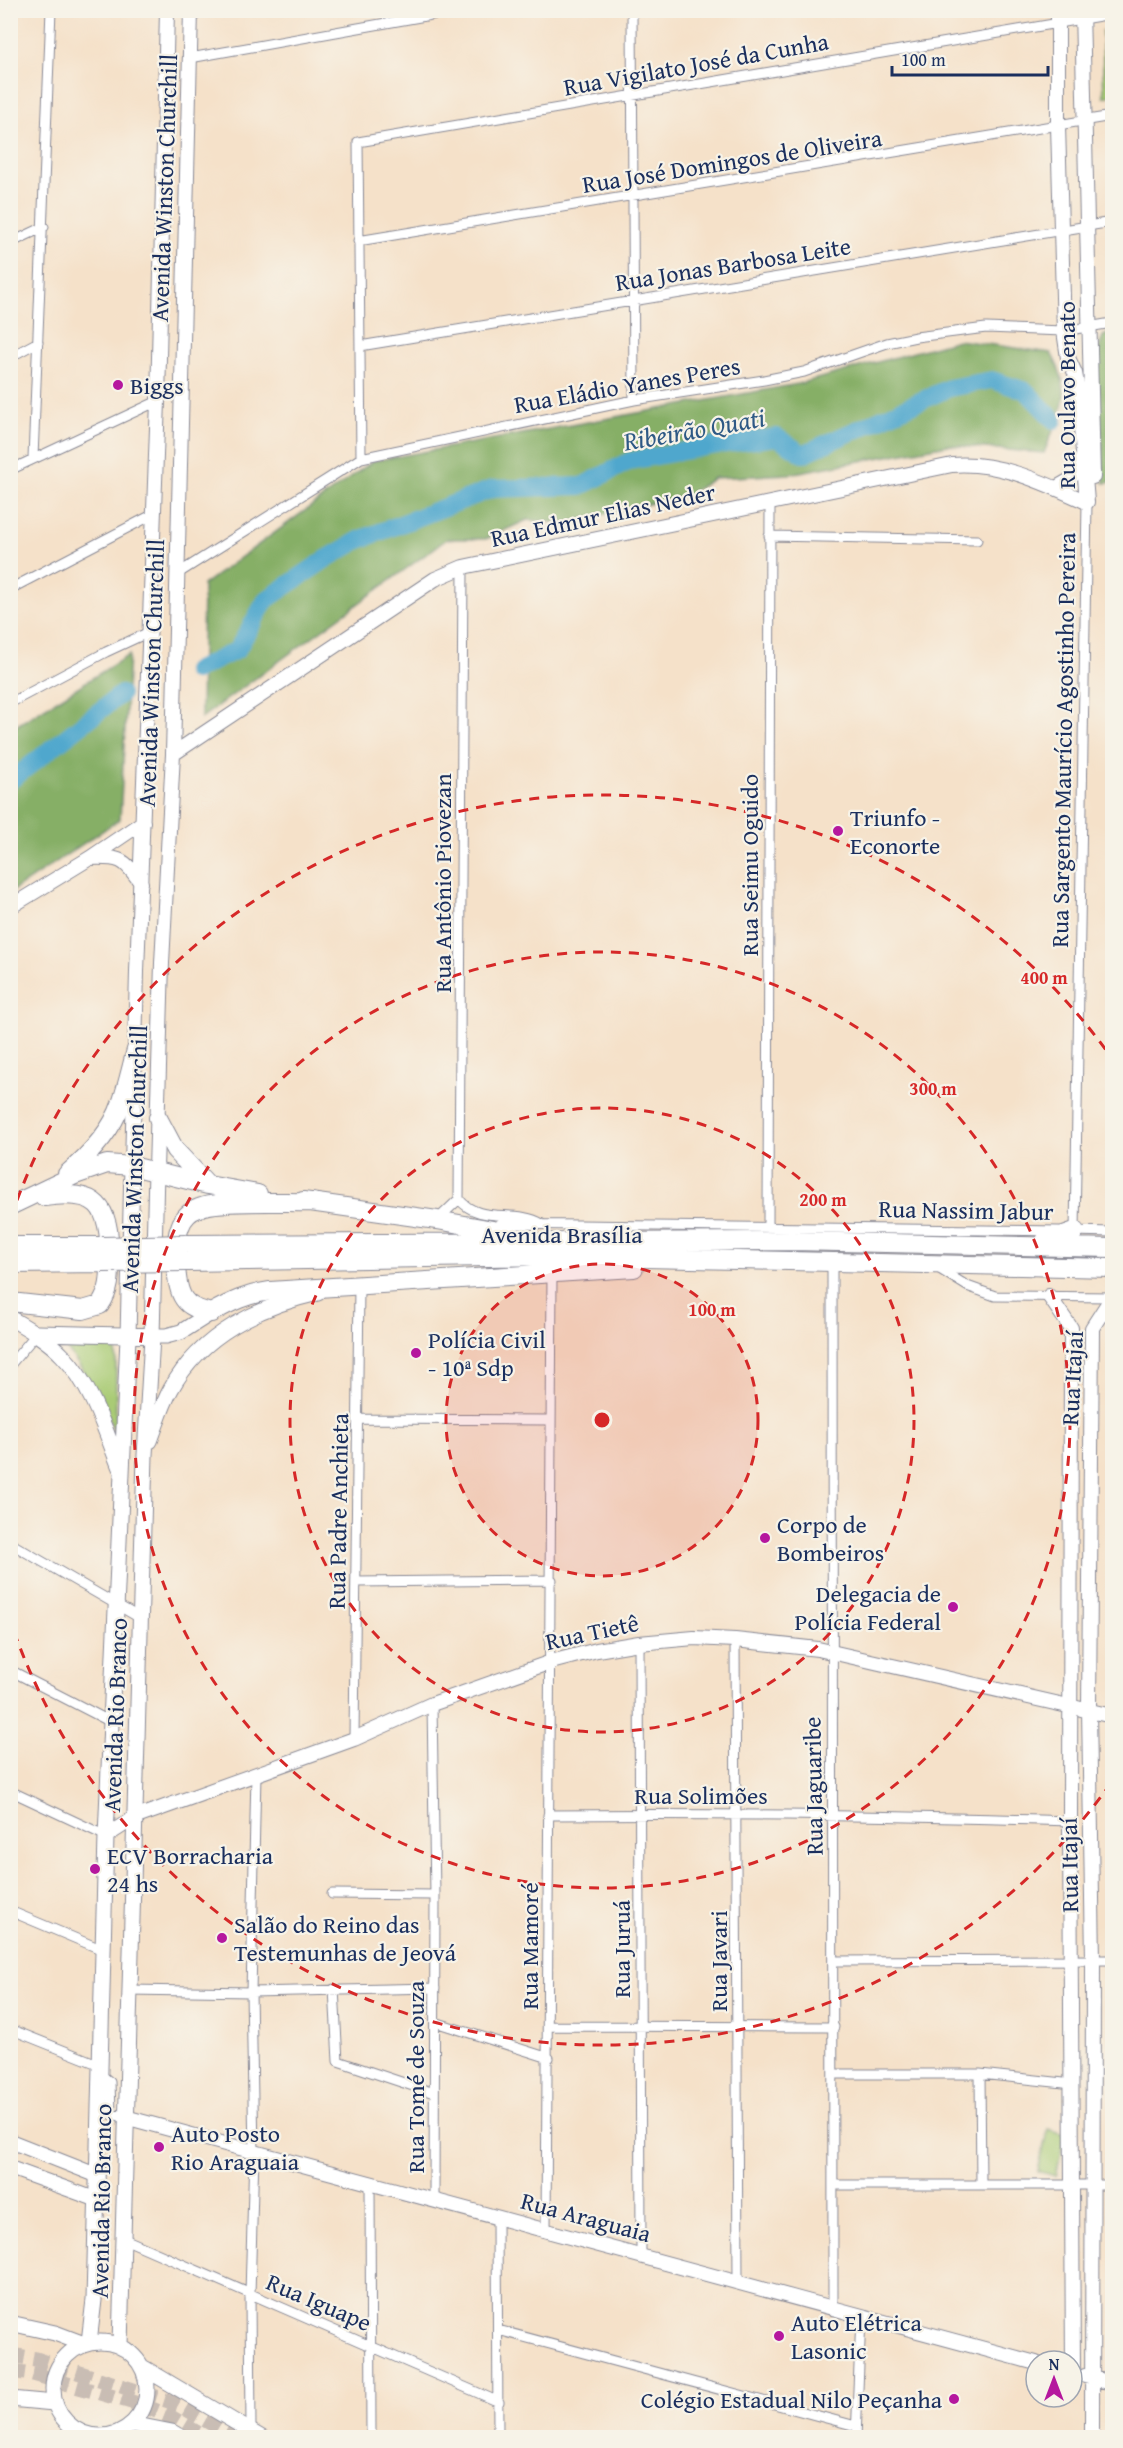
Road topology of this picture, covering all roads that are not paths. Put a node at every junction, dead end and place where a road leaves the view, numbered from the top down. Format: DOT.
graph roads {
  1 [pos="51,10"];
  2 [pos="167,10"];
  3 [pos="191,10"];
  4 [pos="459,10"];
  5 [pos="632,10"];
  6 [pos="1113,14"];
  7 [pos="1082,15"];
  8 [pos="1058,16"];
  9 [pos="167,37"];
  10 [pos="190,58"];
  11 [pos="633,95"];
  12 [pos="1113,117"];
  13 [pos="1085,122"];
  14 [pos="1058,126"];
  15 [pos="633,197"];
  16 [pos="1113,222"];
  17 [pos="1088,226"];
  18 [pos="44,227"];
  19 [pos="1061,230"];
  20 [pos="358,241"];
  21 [pos="10,243"];
  22 [pos="633,300"];
  23 [pos="1113,323"];
  24 [pos="1090,327"];
  25 [pos="1064,331"];
  26 [pos="38,342"];
  27 [pos="360,346"];
  28 [pos="10,357"];
  29 [pos="634,400"];
  30 [pos="158,401"];
  31 [pos="180,420"];
  32 [pos="1083,456"];
  33 [pos="33,458"];
  34 [pos="361,458"];
  35 [pos="10,470"];
  36 [pos="1056,488"];
  37 [pos="1087,502"];
  38 [pos="770,503"];
  39 [pos="154,514"];
  40 [pos="769,536"];
  41 [pos="977,540"];
  42 [pos="463,567"];
  43 [pos="177,574"];
  44 [pos="10,589"];
  45 [pos="149,632"];
  46 [pos="10,703"];
  47 [pos="173,754"];
  48 [pos="143,822"];
  49 [pos="90,858"];
  50 [pos="141,882"];
  51 [pos="10,907"];
  52 [pos="136,1050"];
  53 [pos="158,1118"];
  54 [pos="132,1166"];
  55 [pos="156,1170"];
  56 [pos="208,1185"];
  57 [pos="50,1189"];
  58 [pos="30,1198"];
  59 [pos="459,1199"];
  60 [pos="313,1202"];
  61 [pos="10,1206"];
  62 [pos="437,1220"];
  63 [pos="459,1224"];
  64 [pos="544,1225"];
  65 [pos="768,1228"];
  66 [pos="1075,1231"];
  67 [pos="1113,1232"];
  68 [pos="556,1241"];
  69 [pos="10,1246"];
  70 [pos="1018,1247"];
  71 [pos="1113,1248"];
  72 [pos="186,1253"];
  73 [pos="102,1254"];
  74 [pos="743,1260"];
  75 [pos="832,1263"];
  76 [pos="10,1264"];
  77 [pos="931,1264"];
  78 [pos="1113,1268"];
  79 [pos="552,1274"];
  80 [pos="355,1285"];
  81 [pos="1048,1296"];
  82 [pos="1112,1297"];
  83 [pos="10,1302"];
  84 [pos="212,1313"];
  85 [pos="10,1318"];
  86 [pos="1071,1328"];
  87 [pos="1092,1328"];
  88 [pos="37,1334"];
  89 [pos="128,1337"];
  90 [pos="152,1337"];
  91 [pos="10,1365"];
  92 [pos="359,1419"];
  93 [pos="550,1420"];
  94 [pos="144,1455"];
  95 [pos="122,1473"];
  96 [pos="10,1543"];
  97 [pos="552,1580"];
  98 [pos="357,1582"];
  99 [pos="116,1606"];
  100 [pos="140,1618"];
  101 [pos="735,1640"];
  102 [pos="639,1643"];
  103 [pos="831,1651"];
  104 [pos="551,1662"];
  105 [pos="10,1671"];
  106 [pos="432,1704"];
  107 [pos="1072,1705"];
  108 [pos="1089,1709"];
  109 [pos="1113,1716"];
  110 [pos="111,1722"];
  111 [pos="354,1739"];
  112 [pos="256,1774"];
  113 [pos="10,1791"];
  114 [pos="640,1814"];
  115 [pos="833,1814"];
  116 [pos="548,1815"];
  117 [pos="736,1816"];
  118 [pos="134,1818"];
  119 [pos="1070,1821"];
  120 [pos="106,1836"];
  121 [pos="332,1894"];
  122 [pos="435,1895"];
  123 [pos="10,1911"];
  124 [pos="103,1950"];
  125 [pos="1071,1960"];
  126 [pos="1093,1960"];
  127 [pos="1113,1960"];
  128 [pos="834,1961"];
  129 [pos="435,1988"];
  130 [pos="334,1989"];
  131 [pos="130,1990"];
  132 [pos="251,1992"];
  133 [pos="435,2022"];
  134 [pos="548,2026"];
  135 [pos="641,2026"];
  136 [pos="738,2027"];
  137 [pos="834,2027"];
  138 [pos="10,2029"];
  139 [pos="549,2058"];
  140 [pos="100,2069"];
  141 [pos="834,2074"];
  142 [pos="980,2074"];
  143 [pos="1073,2084"];
  144 [pos="434,2093"];
  145 [pos="125,2117"];
  146 [pos="10,2141"];
  147 [pos="254,2153"];
  148 [pos="10,2168"];
  149 [pos="96,2175"];
  150 [pos="370,2184"];
  151 [pos="981,2185"];
  152 [pos="1073,2185"];
  153 [pos="1092,2185"];
  154 [pos="1113,2185"];
  155 [pos="833,2186"];
  156 [pos="95,2199"];
  157 [pos="434,2199"];
  158 [pos="497,2217"];
  159 [pos="546,2231"];
  160 [pos="122,2238"];
  161 [pos="641,2255"];
  162 [pos="738,2281"];
  163 [pos="250,2294"];
  164 [pos="833,2308"];
  165 [pos="10,2315"];
  166 [pos="861,2317"];
  167 [pos="10,2323"];
  168 [pos="32,2327"];
  169 [pos="498,2330"];
  170 [pos="87,2343"];
  171 [pos="120,2345"];
  172 [pos="371,2346"];
  173 [pos="1072,2349"];
  174 [pos="1024,2360"];
  175 [pos="144,2368"];
  176 [pos="1084,2376"];
  177 [pos="1092,2378"];
  178 [pos="1113,2383"];
  179 [pos="10,2399"];
  180 [pos="30,2402"];
  181 [pos="499,2402"];
  182 [pos="54,2403"];
  183 [pos="10,2408"];
  184 [pos="856,2426"];
  185 [pos="123,2431"];
  186 [pos="256,2434"];
  187 [pos="88,2436"];
  188 [pos="182,2438"];
  189 [pos="370,2438"];
  190 [pos="498,2438"];
  191 [pos="856,2438"];
  192 [pos="1092,2438"];
  1 -- 18 [label="street"];
  2 -- 9 [label="street, Avenida Winston Churchill"];
  3 -- 10 [label="street, Avenida Winston Churchill"];
  4 -- 10 [label="street"];
  5 -- 11 [label="street"];
  6 -- 7 [label="street, Rua Vigilato José da Cunha"];
  7 -- 8 [label="street, Rua Vigilato José da Cunha"];
  7 -- 13 [label="street, Rua Oulavo Benato"];
  8 -- 11 [label="street, Rua Vigilato José da Cunha"];
  8 -- 14 [label="street, Rua Oulavo Benato"];
  9 -- 10 [label="street"];
  9 -- 30 [label="street, Avenida Winston Churchill"];
  10 -- 31 [label="street, Avenida Winston Churchill"];
  11 -- 15 [label="street"];
  11 -- 20 [label="street, Rua Vigilato José da Cunha"];
  12 -- 13 [label="street, Rua José Domingos de Oliveira"];
  13 -- 14 [label="street, Rua José Domingos de Oliveira"];
  13 -- 17 [label="street, Rua Oulavo Benato"];
  14 -- 15 [label="street, Rua José Domingos de Oliveira"];
  14 -- 19 [label="street, Rua Oulavo Benato"];
  15 -- 20 [label="street, Rua José Domingos de Oliveira"];
  15 -- 22 [label="street"];
  16 -- 17 [label="street, Rua Jonas Barbosa Leite"];
  17 -- 19 [label="street, Rua Jonas Barbosa Leite"];
  17 -- 24 [label="street, Rua Oulavo Benato"];
  18 -- 21 [label="street"];
  18 -- 26 [label="street"];
  19 -- 22 [label="street, Rua Jonas Barbosa Leite"];
  19 -- 25 [label="street, Rua Oulavo Benato"];
  20 -- 27 [label="street"];
  22 -- 27 [label="street, Rua Jonas Barbosa Leite"];
  22 -- 29 [label="street"];
  23 -- 24 [label="street, Rua Eládio Yanes Peres"];
  24 -- 25 [label="street, Rua Eládio Yanes Peres"];
  24 -- 37 [label="street, Rua Oulavo Benato"];
  25 -- 29 [label="street, Rua Eládio Yanes Peres"];
  25 -- 32 [label="street, Rua Oulavo Benato"];
  26 -- 28 [label="street"];
  26 -- 33 [label="street"];
  27 -- 34 [label="street"];
  29 -- 34 [label="street, Rua Eládio Yanes Peres"];
  30 -- 31 [label="street"];
  30 -- 33 [label="street"];
  30 -- 39 [label="street, Avenida Winston Churchill"];
  31 -- 43 [label="street, Avenida Winston Churchill"];
  32 -- 36 [label="street"];
  32 -- 37 [label="street, Rua Oulavo Benato"];
  33 -- 35 [label="street"];
  34 -- 43 [label="street, Rua Eládio Yanes Peres"];
  36 -- 37 [label="street, Rua Edmur Elias Neder"];
  36 -- 38 [label="street, Rua Edmur Elias Neder"];
  37 -- 66 [label="street, Rua Sargento Maurício Agostinho Pereira"];
  38 -- 40 [label="street, Rua Seimu Oguido"];
  38 -- 42 [label="street, Rua Edmur Elias Neder"];
  39 -- 44 [label="street"];
  39 -- 45 [label="street, Avenida Winston Churchill"];
  40 -- 41 [label="street"];
  40 -- 65 [label="street, Rua Seimu Oguido"];
  42 -- 47 [label="street, Rua Edmur Elias Neder"];
  42 -- 59 [label="street, Rua Antônio Piovezan"];
  43 -- 47 [label="street, Avenida Winston Churchill"];
  45 -- 46 [label="street"];
  45 -- 48 [label="street, Avenida Winston Churchill"];
  47 -- 53 [label="street, Avenida Winston Churchill"];
  48 -- 49 [label="street"];
  48 -- 50 [label="street, Avenida Winston Churchill"];
  49 -- 50 [label="street"];
  49 -- 51 [label="street"];
  50 -- 52 [label="street, Avenida Winston Churchill"];
  52 -- 54 [label="street, Avenida Winston Churchill"];
  52 -- 57 [label="highway"];
  53 -- 55 [label="street, Avenida Winston Churchill"];
  53 -- 56 [label="highway"];
  54 -- 55 [label="highway"];
  54 -- 57 [label="highway"];
  54 -- 89 [label="main road, Avenida Winston Churchill"];
  55 -- 56 [label="highway"];
  55 -- 90 [label="main road, Avenida Winston Churchill"];
  56 -- 60 [label="highway"];
  57 -- 58 [label="highway"];
  58 -- 61 [label="highway"];
  58 -- 83 [label="highway"];
  59 -- 62 [label="street"];
  59 -- 64 [label="street"];
  60 -- 62 [label="highway"];
  60 -- 84 [label="highway"];
  62 -- 63 [label="highway"];
  63 -- 64 [label="street, Rua Nassim Jabur"];
  63 -- 68 [label="highway"];
  64 -- 65 [label="street, Rua Nassim Jabur"];
  65 -- 66 [label="street, Rua Nassim Jabur"];
  66 -- 67 [label="street, Rua Nassim Jabur"];
  66 -- 70 [label="highway"];
  68 -- 70 [label="highway, Avenida Brasília"];
  68 -- 72 [label="highway, Avenida Brasília"];
  69 -- 73 [label="highway, Avenida Brasília"];
  70 -- 71 [label="highway, Avenida Brasília"];
  72 -- 73 [label="highway, Avenida Brasília, bridge"];
  72 -- 74 [label="highway, Avenida Brasília"];
  73 -- 76 [label="highway, Avenida Brasília"];
  74 -- 75 [label="highway, Avenida Brasília"];
  74 -- 79 [label="highway"];
  75 -- 77 [label="highway, Avenida Brasília"];
  75 -- 103 [label="street, Rua Jaguaribe"];
  77 -- 78 [label="highway, Avenida Brasília"];
  77 -- 81 [label="street"];
  79 -- 80 [label="highway"];
  79 -- 93 [label="street, Rua Mamoré"];
  80 -- 84 [label="highway"];
  80 -- 92 [label="street, Rua Padre Anchieta"];
  80 -- 94 [label="main road"];
  81 -- 82 [label="street"];
  81 -- 86 [label="street, Rua Itajaí"];
  82 -- 87 [label="street, Rua Itajaí"];
  84 -- 90 [label="main road"];
  85 -- 88 [label="main road"];
  86 -- 87 [label="street"];
  86 -- 107 [label="street, Rua Itajaí"];
  87 -- 108 [label="street, Rua Itajaí"];
  88 -- 89 [label="main road"];
  88 -- 91 [label="street"];
  88 -- 95 [label="main road"];
  89 -- 90 [label="main road"];
  89 -- 95 [label="main road, Avenida Rio Branco"];
  90 -- 94 [label="main road, Avenida Rio Branco"];
  92 -- 93 [label="street"];
  92 -- 98 [label="street, Rua Padre Anchieta"];
  93 -- 97 [label="street, Rua Mamoré"];
  94 -- 100 [label="main road, Avenida Rio Branco"];
  95 -- 99 [label="main road, Avenida Rio Branco"];
  96 -- 99 [label="street"];
  97 -- 98 [label="street"];
  97 -- 104 [label="street, Rua Mamoré"];
  98 -- 111 [label="street, Rua Padre Anchieta"];
  99 -- 100 [label="street"];
  99 -- 110 [label="main road, Avenida Rio Branco"];
  100 -- 118 [label="main road, Avenida Rio Branco"];
  101 -- 102 [label="street, Rua Tietê"];
  101 -- 103 [label="street, Rua Tietê"];
  101 -- 117 [label="street, Rua Javari"];
  102 -- 104 [label="street, Rua Tietê"];
  102 -- 114 [label="street, Rua Juruá"];
  103 -- 107 [label="street, Rua Tietê"];
  103 -- 115 [label="street, Rua Jaguaribe"];
  104 -- 106 [label="street, Rua Tietê"];
  104 -- 116 [label="street, Rua Mamoré"];
  105 -- 110 [label="street"];
  106 -- 111 [label="street, Rua Tietê"];
  106 -- 122 [label="street, Rua Tomé de Souza"];
  107 -- 108 [label="street, Rua Tietê"];
  107 -- 119 [label="street, Rua Itajaí"];
  108 -- 109 [label="street, Rua Tietê"];
  108 -- 126 [label="street, Rua Itajaí"];
  110 -- 120 [label="main road, Avenida Rio Branco"];
  111 -- 112 [label="street, Rua Tietê"];
  112 -- 118 [label="street, Rua Tietê"];
  112 -- 132 [label="street"];
  113 -- 120 [label="street"];
  114 -- 116 [label="street, Rua Solimões"];
  114 -- 117 [label="street, Rua Solimões"];
  114 -- 135 [label="street, Rua Juruá"];
  115 -- 117 [label="street, Rua Solimões"];
  115 -- 119 [label="street, Rua Solimões"];
  115 -- 128 [label="street, Rua Jaguaribe"];
  116 -- 134 [label="street, Rua Mamoré"];
  117 -- 136 [label="street, Rua Javari"];
  118 -- 120 [label="street, Rua Tietê"];
  118 -- 131 [label="main road, Avenida Rio Branco"];
  119 -- 125 [label="street, Rua Itajaí"];
  120 -- 124 [label="main road, Avenida Rio Branco"];
  121 -- 122 [label="street"];
  122 -- 129 [label="street, Rua Tomé de Souza"];
  123 -- 124 [label="street"];
  124 -- 140 [label="main road, Avenida Rio Branco"];
  125 -- 126 [label="street"];
  125 -- 128 [label="street"];
  125 -- 143 [label="street, Rua Itajaí"];
  126 -- 127 [label="street"];
  126 -- 153 [label="street, Rua Itajaí"];
  128 -- 137 [label="street, Rua Jaguaribe"];
  129 -- 130 [label="street"];
  129 -- 133 [label="street, Rua Tomé de Souza"];
  130 -- 132 [label="street"];
  130 -- 144 [label="street"];
  131 -- 132 [label="street"];
  131 -- 145 [label="main road, Avenida Rio Branco"];
  132 -- 147 [label="street"];
  133 -- 139 [label="street"];
  133 -- 144 [label="street, Rua Tomé de Souza"];
  134 -- 135 [label="street"];
  134 -- 139 [label="street, Rua Mamoré"];
  135 -- 136 [label="street"];
  135 -- 161 [label="street, Rua Juruá"];
  136 -- 137 [label="street"];
  136 -- 162 [label="street, Rua Javari"];
  137 -- 141 [label="street, Rua Jaguaribe"];
  138 -- 140 [label="street"];
  139 -- 159 [label="street, Rua Mamoré"];
  140 -- 145 [label="street"];
  140 -- 149 [label="main road, Avenida Rio Branco"];
  141 -- 142 [label="street"];
  141 -- 155 [label="street, Rua Jaguaribe"];
  142 -- 143 [label="street"];
  142 -- 151 [label="street"];
  143 -- 152 [label="street, Rua Itajaí"];
  144 -- 157 [label="street, Rua Tomé de Souza"];
  145 -- 147 [label="street, Rua Araguaia"];
  145 -- 160 [label="main road, Avenida Rio Branco"];
  146 -- 149 [label="street"];
  147 -- 150 [label="street, Rua Araguaia"];
  147 -- 163 [label="street"];
  148 -- 156 [label="street"];
  149 -- 156 [label="main road, Avenida Rio Branco"];
  150 -- 157 [label="street, Rua Araguaia"];
  150 -- 172 [label="street"];
  151 -- 152 [label="street"];
  151 -- 155 [label="street"];
  152 -- 153 [label="street"];
  152 -- 173 [label="street, Rua Itajaí"];
  153 -- 154 [label="street"];
  153 -- 177 [label="street, Rua Itajaí"];
  155 -- 164 [label="street, Rua Jaguaribe"];
  156 -- 170 [label="main road, Avenida Rio Branco"];
  157 -- 158 [label="street, Rua Araguaia"];
  158 -- 159 [label="street, Rua Araguaia"];
  158 -- 169 [label="street"];
  159 -- 161 [label="street, Rua Araguaia"];
  160 -- 163 [label="street, Rua Iguape"];
  160 -- 171 [label="main road, Avenida Rio Branco"];
  161 -- 162 [label="street, Rua Araguaia"];
  162 -- 164 [label="street, Rua Araguaia"];
  163 -- 172 [label="street, Rua Iguape"];
  163 -- 186 [label="street"];
  164 -- 166 [label="street, Rua Araguaia"];
  165 -- 168 [label="street"];
  166 -- 174 [label="street, Rua Araguaia"];
  166 -- 184 [label="street"];
  167 -- 168 [label="main road"];
  168 -- 170 [label="main road"];
  169 -- 181 [label="street"];
  169 -- 184 [label="street"];
  170 -- 171 [label="main road"];
  170 -- 182 [label="main road"];
  171 -- 175 [label="main road"];
  172 -- 181 [label="street, Rua Iguape"];
  172 -- 189 [label="street"];
  175 -- 185 [label="main road"];
  175 -- 186 [label="main road"];
  176 -- 177 [label="street"];
  177 -- 178 [label="street"];
  177 -- 192 [label="street, Rua Itajaí"];
  179 -- 180 [label="main road"];
  180 -- 182 [label="main road"];
  180 -- 183 [label="street"];
  181 -- 190 [label="street"];
  182 -- 187 [label="main road"];
  184 -- 191 [label="street"];
  185 -- 187 [label="main road"];
  185 -- 188 [label="main road"];
}
